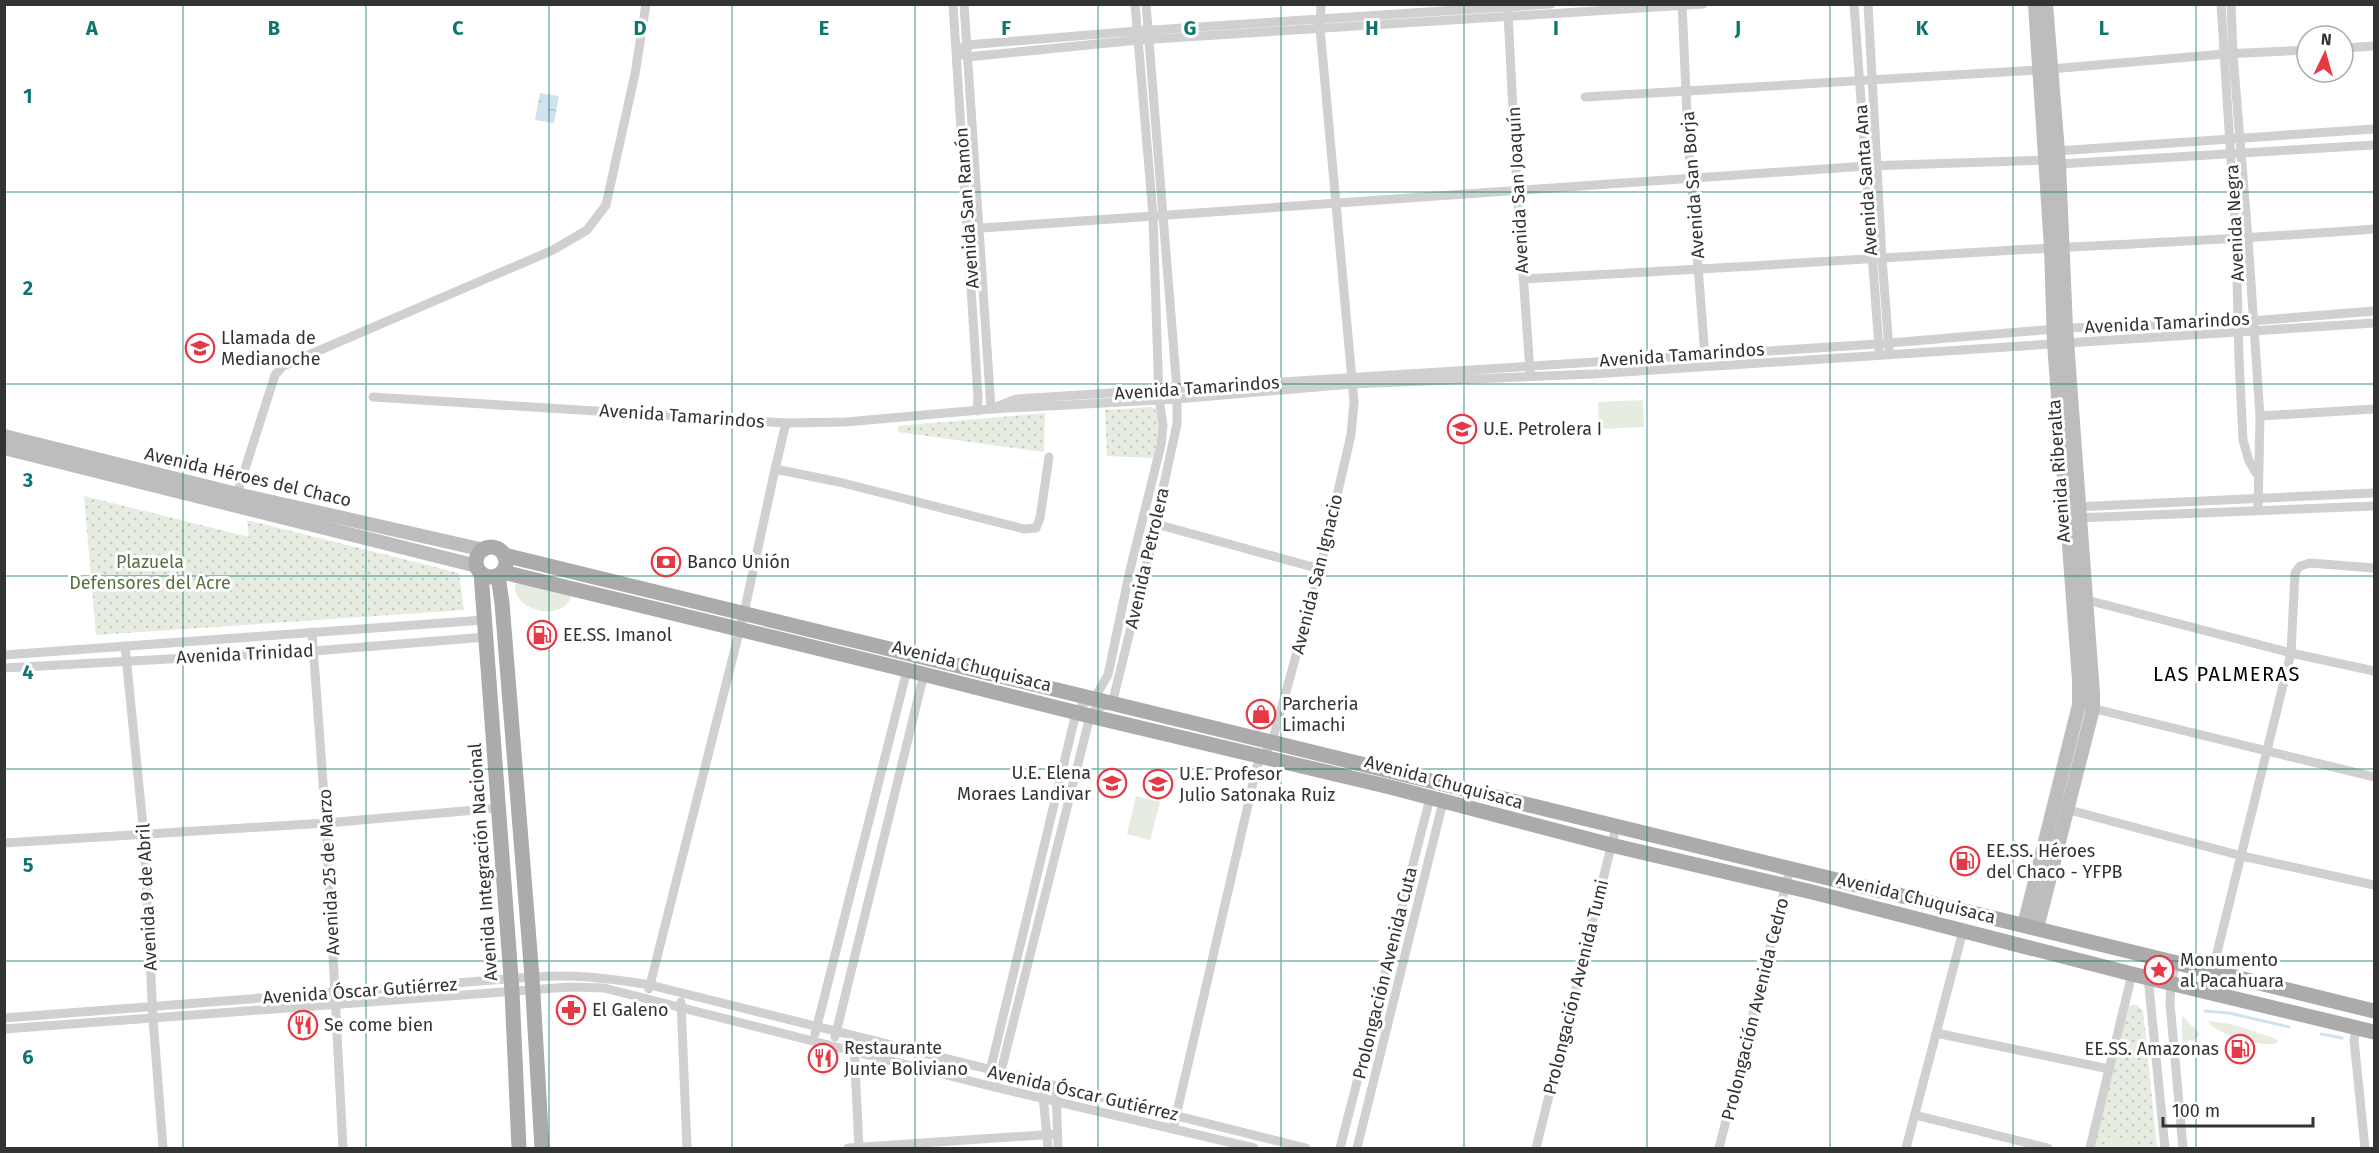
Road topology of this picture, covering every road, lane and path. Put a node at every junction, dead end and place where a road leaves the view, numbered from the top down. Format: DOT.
graph roads {
  1 [pos="646,4"];
  2 [pos="953,4"];
  3 [pos="964,4"];
  4 [pos="1135,4"];
  5 [pos="1146,4"];
  6 [pos="1321,4"];
  7 [pos="1551,4"];
  8 [pos="1702,4"];
  9 [pos="1854,4"];
  10 [pos="1868,4"];
  11 [pos="2035,4"];
  12 [pos="2046,4"];
  13 [pos="2220,4"];
  14 [pos="2231,4"];
  15 [pos="1682,5"];
  16 [pos="1508,10"];
  17 [pos="1321,23"];
  18 [pos="1137,35"];
  19 [pos="1148,35"];
  20 [pos="966,45"];
  21 [pos="2374,46"];
  22 [pos="2355,47"];
  23 [pos="957,51"];
  24 [pos="2295,51"];
  25 [pos="2228,54"];
  26 [pos="967,57"];
  27 [pos="2045,69"];
  28 [pos="1872,78"];
  29 [pos="1859,80"];
  30 [pos="1686,93"];
  31 [pos="1585,97"];
  32 [pos="2374,129"];
  33 [pos="2234,138"];
  34 [pos="2374,146"];
  35 [pos="2236,155"];
  36 [pos="2054,158"];
  37 [pos="1878,165"];
  38 [pos="1866,166"];
  39 [pos="1691,178"];
  40 [pos="1517,189"];
  41 [pos="1335,204"];
  42 [pos="1158,215"];
  43 [pos="968,228"];
  44 [pos="980,228"];
  45 [pos="2374,229"];
  46 [pos="2236,239"];
  47 [pos="2248,239"];
  48 [pos="2057,248"];
  49 [pos="1877,258"];
  50 [pos="1699,270"];
  51 [pos="1523,279"];
  52 [pos="2374,311"];
  53 [pos="2254,319"];
  54 [pos="2238,322"];
  55 [pos="2374,323"];
  56 [pos="2255,331"];
  57 [pos="2058,333"];
  58 [pos="2238,333"];
  59 [pos="2068,342"];
  60 [pos="1889,343"];
  61 [pos="1878,344"];
  62 [pos="1705,353"];
  63 [pos="1884,354"];
  64 [pos="1530,365"];
  65 [pos="1706,365"];
  66 [pos="1530,376"];
  67 [pos="1352,380"];
  68 [pos="1177,394"];
  69 [pos="1159,395"];
  70 [pos="373,396"];
  71 [pos="992,409"];
  72 [pos="2374,410"];
  73 [pos="977,411"];
  74 [pos="2260,416"];
  75 [pos="786,423"];
  76 [pos="4,436"];
  77 [pos="4,448"];
  78 [pos="1050,457"];
  79 [pos="775,469"];
  80 [pos="2258,476"];
  81 [pos="2374,493"];
  82 [pos="237,494"];
  83 [pos="2258,499"];
  84 [pos="2374,506"];
  85 [pos="2258,510"];
  86 [pos="2074,513"];
  87 [pos="1156,524"];
  88 [pos="483,550"];
  89 [pos="504,555"];
  90 [pos="1132,561"];
  91 [pos="1146,564"];
  92 [pos="2374,568"];
  93 [pos="479,569"];
  94 [pos="1320,569"];
  95 [pos="500,574"];
  96 [pos="2072,597"];
  97 [pos="2087,600"];
  98 [pos="744,613"];
  99 [pos="484,620"];
  100 [pos="739,629"];
  101 [pos="312,632"];
  102 [pos="486,637"];
  103 [pos="125,646"];
  104 [pos="314,651"];
  105 [pos="2291,653"];
  106 [pos="4,655"];
  107 [pos="126,660"];
  108 [pos="4,668"];
  109 [pos="907,670"];
  110 [pos="2374,671"];
  111 [pos="924,674"];
  112 [pos="1094,699"];
  113 [pos="1112,704"];
  114 [pos="2079,705"];
  115 [pos="2093,709"];
  116 [pos="1083,715"];
  117 [pos="1272,742"];
  118 [pos="2266,751"];
  119 [pos="1263,757"];
  120 [pos="1395,772"];
  121 [pos="2374,777"];
  122 [pos="1390,787"];
  123 [pos="1436,800"];
  124 [pos="499,808"];
  125 [pos="2061,808"];
  126 [pos="326,823"];
  127 [pos="1616,826"];
  128 [pos="144,836"];
  129 [pos="4,843"];
  130 [pos="1611,845"];
  131 [pos="2242,856"];
  132 [pos="1790,869"];
  133 [pos="2374,885"];
  134 [pos="1786,886"];
  135 [pos="2031,926"];
  136 [pos="1964,931"];
  137 [pos="2152,957"];
  138 [pos="2176,963"];
  139 [pos="2212,973"];
  140 [pos="2132,974"];
  141 [pos="2148,977"];
  142 [pos="532,983"];
  143 [pos="2171,983"];
  144 [pos="511,985"];
  145 [pos="650,985"];
  146 [pos="336,993"];
  147 [pos="680,993"];
  148 [pos="647,997"];
  149 [pos="337,1005"];
  150 [pos="153,1006"];
  151 [pos="681,1006"];
  152 [pos="2374,1011"];
  153 [pos="4,1018"];
  154 [pos="153,1018"];
  155 [pos="817,1028"];
  156 [pos="2357,1028"];
  157 [pos="4,1029"];
  158 [pos="2374,1032"];
  159 [pos="836,1033"];
  160 [pos="1936,1033"];
  161 [pos="856,1038"];
  162 [pos="814,1040"];
  163 [pos="833,1045"];
  164 [pos="853,1050"];
  165 [pos="2109,1069"];
  166 [pos="990,1071"];
  167 [pos="1000,1074"];
  168 [pos="1042,1083"];
  169 [pos="986,1085"];
  170 [pos="997,1087"];
  171 [pos="1056,1087"];
  172 [pos="1044,1098"];
  173 [pos="1057,1102"];
  174 [pos="1176,1115"];
  175 [pos="1915,1115"];
  176 [pos="1173,1129"];
  177 [pos="1240,1132"];
  178 [pos="1057,1134"];
  179 [pos="1047,1135"];
  180 [pos="1257,1137"];
  181 [pos="1238,1147"];
  182 [pos="859,1148"];
  183 [pos="163,1149"];
  184 [pos="343,1149"];
  185 [pos="519,1149"];
  186 [pos="542,1149"];
  187 [pos="687,1149"];
  188 [pos="848,1149"];
  189 [pos="1048,1149"];
  190 [pos="1058,1149"];
  191 [pos="1254,1149"];
  192 [pos="1306,1149"];
  193 [pos="1340,1149"];
  194 [pos="1357,1149"];
  195 [pos="1536,1149"];
  196 [pos="1719,1149"];
  197 [pos="1906,1149"];
  198 [pos="2049,1149"];
  199 [pos="2090,1149"];
  200 [pos="2165,1149"];
  201 [pos="2183,1149"];
  202 [pos="2365,1149"];
  1 -- 82 [label="street"];
  2 -- 23 [label="street, Avenida San Ramón"];
  3 -- 20 [label="street, Avenida San Ramón"];
  4 -- 18 [label="street, Avenida Petrolera"];
  5 -- 19 [label="street, Avenida Petrolera"];
  6 -- 17 [label="street, Avenida San Ignacio"];
  7 -- 16 [label="street"];
  8 -- 15 [label="street"];
  9 -- 29 [label="street, Avenida Santa Ana"];
  10 -- 28 [label="street, Avenida Santa Ana"];
  11 -- 27 [label="street, Avenida Riberalta"];
  12 -- 27 [label="street, Avenida Riberalta"];
  13 -- 25 [label="street, Avenida Negra"];
  14 -- 25 [label="street, Avenida Negra"];
  15 -- 16 [label="street"];
  15 -- 30 [label="street, Avenida San Borja"];
  16 -- 17 [label="street"];
  16 -- 40 [label="street, Avenida San Joaquín"];
  17 -- 19 [label="street"];
  17 -- 41 [label="street, Avenida San Ignacio"];
  18 -- 19 [label="street"];
  18 -- 20 [label="street"];
  18 -- 26 [label="street"];
  18 -- 42 [label="street, Avenida Petrolera"];
  19 -- 42 [label="street, Avenida Petrolera"];
  20 -- 23 [label="street"];
  20 -- 26 [label="street, Avenida San Ramón"];
  21 -- 22 [label="street"];
  23 -- 26 [label="street"];
  23 -- 43 [label="street, Avenida San Ramón"];
  24 -- 25 [label="street"];
  25 -- 27 [label="street"];
  25 -- 33 [label="street, Avenida Negra"];
  26 -- 44 [label="street, Avenida San Ramón"];
  27 -- 28 [label="street"];
  27 -- 36 [label="street, Avenida Riberalta"];
  28 -- 29 [label="street"];
  28 -- 37 [label="street, Avenida Santa Ana"];
  29 -- 30 [label="street"];
  29 -- 38 [label="street, Avenida Santa Ana"];
  30 -- 31 [label="street"];
  30 -- 39 [label="street, Avenida San Borja"];
  32 -- 33 [label="street"];
  33 -- 35 [label="street, Avenida Negra"];
  33 -- 36 [label="street"];
  34 -- 35 [label="street"];
  35 -- 36 [label="street"];
  35 -- 46 [label="street, Avenida Negra"];
  35 -- 47 [label="street, Avenida Negra"];
  36 -- 37 [label="street"];
  36 -- 48 [label="street, Avenida Riberalta"];
  37 -- 38 [label="street"];
  37 -- 49 [label="street, Avenida Santa Ana"];
  38 -- 39 [label="street"];
  38 -- 49 [label="street, Avenida Santa Ana"];
  39 -- 40 [label="street"];
  39 -- 50 [label="street, Avenida San Borja"];
  40 -- 41 [label="street"];
  40 -- 51 [label="street, Avenida San Joaquín"];
  41 -- 42 [label="street"];
  41 -- 67 [label="street, Avenida San Ignacio"];
  42 -- 44 [label="street"];
  42 -- 68 [label="street, Avenida Petrolera"];
  42 -- 69 [label="street, Avenida Petrolera"];
  43 -- 44 [label="street"];
  43 -- 73 [label="street, Avenida San Ramón"];
  44 -- 71 [label="street, Avenida San Ramón"];
  45 -- 47 [label="street"];
  46 -- 47 [label="street"];
  46 -- 48 [label="street"];
  46 -- 54 [label="street, Avenida Negra"];
  47 -- 53 [label="street, Avenida Negra"];
  48 -- 49 [label="street"];
  48 -- 57 [label="street, Avenida Riberalta"];
  49 -- 50 [label="street"];
  49 -- 60 [label="street, Avenida Santa Ana"];
  49 -- 61 [label="street, Avenida Santa Ana"];
  50 -- 51 [label="street"];
  50 -- 62 [label="street, Avenida San Borja"];
  51 -- 64 [label="street, Avenida San Joaquín"];
  52 -- 53 [label="street, Avenida Tamarindos"];
  53 -- 54 [label="street, Avenida Tamarindos"];
  53 -- 56 [label="street, Avenida Negra"];
  54 -- 57 [label="street, Avenida Tamarindos"];
  54 -- 58 [label="street, Avenida Negra"];
  55 -- 56 [label="street, Avenida Tamarindos"];
  56 -- 58 [label="street, Avenida Tamarindos"];
  56 -- 74 [label="street, Avenida Negra"];
  57 -- 59 [label="street, Avenida Riberalta"];
  57 -- 60 [label="street, Avenida Tamarindos"];
  57 -- 63 [label="street, Avenida Tamarindos"];
  57 -- 86 [label="street, Avenida Riberalta"];
  58 -- 59 [label="street, Avenida Tamarindos"];
  58 -- 80 [label="street, Avenida Negra"];
  59 -- 86 [label="street, Avenida Riberalta"];
  60 -- 61 [label="street, Avenida Tamarindos"];
  60 -- 63 [label="street, Avenida Santa Ana"];
  61 -- 62 [label="street, Avenida Tamarindos"];
  61 -- 63 [label="street, Avenida Santa Ana"];
  62 -- 64 [label="street, Avenida Tamarindos"];
  62 -- 65 [label="street, Avenida San Borja"];
  63 -- 65 [label="street, Avenida Tamarindos"];
  64 -- 66 [label="street, Avenida San Joaquín"];
  64 -- 67 [label="street, Avenida Tamarindos"];
  65 -- 66 [label="street, Avenida Tamarindos"];
  66 -- 67 [label="street, Avenida Tamarindos"];
  67 -- 68 [label="street, Avenida Tamarindos"];
  67 -- 94 [label="street, Avenida San Ignacio"];
  68 -- 69 [label="street, Avenida Tamarindos"];
  68 -- 87 [label="street, Avenida Petrolera"];
  69 -- 71 [label="street, Avenida Tamarindos"];
  69 -- 90 [label="street, Avenida Petrolera"];
  70 -- 75 [label="street, Avenida Tamarindos"];
  71 -- 73 [label="street, Avenida Tamarindos"];
  72 -- 74 [label="street"];
  73 -- 75 [label="street, Avenida Tamarindos"];
  74 -- 80 [label="street, Avenida Negra"];
  75 -- 79 [label="street"];
  76 -- 82 [label="street, Avenida Héroes del Chaco"];
  77 -- 93 [label="street, Avenida Héroes del Chaco"];
  78 -- 79 [label="street"];
  79 -- 98 [label="street"];
  80 -- 83 [label="street, Avenida Negra"];
  81 -- 83 [label="street"];
  82 -- 88 [label="street, Avenida Héroes del Chaco"];
  83 -- 85 [label="street, Avenida Negra"];
  83 -- 86 [label="street"];
  84 -- 85 [label="street"];
  85 -- 86 [label="street"];
  86 -- 96 [label="street, Avenida Riberalta"];
  86 -- 97 [label="street, Avenida Riberalta"];
  87 -- 91 [label="street, Avenida Petrolera"];
  87 -- 94 [label="street"];
  88 -- 89 [label="main road"];
  88 -- 93 [label="main road"];
  89 -- 95 [label="main road"];
  89 -- 98 [label="main road, Avenida Chuquisaca"];
  90 -- 91 [label="street"];
  90 -- 112 [label="street, Avenida Petrolera"];
  91 -- 113 [label="street, Avenida Petrolera"];
  92 -- 105 [label="street"];
  93 -- 95 [label="main road"];
  93 -- 99 [label="main road, Avenida Integración Nacional"];
  94 -- 117 [label="street, Avenida San Ignacio"];
  95 -- 100 [label="main road, Avenida Chuquisaca"];
  95 -- 142 [label="main road"];
  96 -- 97 [label="street"];
  96 -- 114 [label="street, Avenida Riberalta"];
  97 -- 105 [label="street"];
  97 -- 115 [label="street, Avenida Riberalta"];
  98 -- 100 [label="street"];
  98 -- 112 [label="main road, Avenida Chuquisaca"];
  99 -- 101 [label="street, Avenida Trinidad"];
  99 -- 102 [label="main road, Avenida Integración Nacional"];
  100 -- 109 [label="main road, Avenida Chuquisaca"];
  100 -- 145 [label="street"];
  101 -- 103 [label="street, Avenida Trinidad"];
  101 -- 104 [label="street, Avenida 25 de Marzo"];
  102 -- 104 [label="street, Avenida Trinidad"];
  102 -- 124 [label="main road, Avenida Integración Nacional"];
  103 -- 106 [label="street, Avenida Trinidad"];
  103 -- 107 [label="street, Avenida 9 de Abril"];
  104 -- 107 [label="street, Avenida Trinidad"];
  104 -- 126 [label="street, Avenida 25 de Marzo"];
  105 -- 110 [label="street"];
  105 -- 118 [label="street"];
  107 -- 108 [label="street, Avenida Trinidad"];
  107 -- 128 [label="street, Avenida 9 de Abril"];
  109 -- 111 [label="main road, Avenida Chuquisaca"];
  109 -- 155 [label="street"];
  111 -- 116 [label="main road, Avenida Chuquisaca"];
  111 -- 159 [label="street"];
  112 -- 113 [label="main road, Avenida Chuquisaca"];
  112 -- 116 [label="street, Avenida Petrolera"];
  113 -- 116 [label="street"];
  113 -- 117 [label="main road, Avenida Chuquisaca"];
  114 -- 115 [label="street"];
  114 -- 125 [label="street, Avenida Riberalta"];
  115 -- 118 [label="street"];
  115 -- 125 [label="street, Avenida Riberalta"];
  116 -- 119 [label="main road, Avenida Chuquisaca"];
  116 -- 166 [label="street"];
  116 -- 167 [label="street"];
  117 -- 119 [label="street, Avenida San Ignacio"];
  117 -- 120 [label="main road, Avenida Chuquisaca"];
  118 -- 121 [label="street"];
  118 -- 131 [label="street"];
  119 -- 122 [label="main road, Avenida Chuquisaca"];
  119 -- 174 [label="street, Avenida San Ignacio"];
  120 -- 122 [label="street"];
  120 -- 127 [label="main road, Avenida Chuquisaca"];
  122 -- 123 [label="main road, Avenida Chuquisaca"];
  123 -- 130 [label="main road, Avenida Chuquisaca"];
  123 -- 193 [label="street, Prolongación Avenida Cuta"];
  123 -- 194 [label="street, Prolongación Avenida Cuta"];
  124 -- 126 [label="street"];
  124 -- 144 [label="main road, Avenida Integración Nacional"];
  125 -- 131 [label="street"];
  125 -- 135 [label="street, Avenida Riberalta"];
  126 -- 128 [label="street"];
  126 -- 146 [label="street, Avenida 25 de Marzo"];
  127 -- 130 [label="street, Prolongación Avenida Tumi"];
  127 -- 132 [label="main road, Avenida Chuquisaca"];
  128 -- 129 [label="street"];
  128 -- 150 [label="street, Avenida 9 de Abril"];
  130 -- 134 [label="main road, Avenida Chuquisaca"];
  130 -- 195 [label="street, Prolongación Avenida Tumi"];
  131 -- 133 [label="street"];
  131 -- 139 [label="street"];
  132 -- 134 [label="street, Prolongación Avenida Cedro"];
  132 -- 135 [label="main road, Avenida Chuquisaca"];
  134 -- 136 [label="main road, Avenida Chuquisaca"];
  134 -- 196 [label="street, Prolongación Avenida Cedro"];
  135 -- 137 [label="main road, Avenida Chuquisaca"];
  136 -- 140 [label="main road, Avenida Chuquisaca"];
  136 -- 160 [label="street"];
  137 -- 138 [label="main road, Avenida Chuquisaca"];
  137 -- 141 [label="street"];
  138 -- 139 [label="main road, Avenida Chuquisaca"];
  138 -- 143 [label="street"];
  139 -- 152 [label="main road, Avenida Chuquisaca"];
  140 -- 141 [label="main road, Avenida Chuquisaca"];
  140 -- 165 [label="street"];
  141 -- 143 [label="main road, Avenida Chuquisaca"];
  141 -- 200 [label="street"];
  142 -- 144 [label="street, Avenida Óscar Gutiérrez"];
  142 -- 145 [label="street, Avenida Óscar Gutiérrez"];
  142 -- 148 [label="street, Avenida Óscar Gutiérrez"];
  142 -- 186 [label="main road"];
  143 -- 156 [label="main road, Avenida Chuquisaca"];
  143 -- 201 [label="street"];
  144 -- 146 [label="street, Avenida Óscar Gutiérrez"];
  144 -- 149 [label="street, Avenida Óscar Gutiérrez"];
  144 -- 185 [label="main road, Avenida Integración Nacional"];
  145 -- 147 [label="street, Avenida Óscar Gutiérrez"];
  145 -- 148 [label="street"];
  146 -- 149 [label="street, Avenida 25 de Marzo"];
  146 -- 150 [label="street, Avenida Óscar Gutiérrez"];
  147 -- 151 [label="street"];
  147 -- 155 [label="street, Avenida Óscar Gutiérrez"];
  148 -- 151 [label="street, Avenida Óscar Gutiérrez"];
  149 -- 154 [label="street, Avenida Óscar Gutiérrez"];
  149 -- 184 [label="street, Avenida 25 de Marzo"];
  150 -- 153 [label="street, Avenida Óscar Gutiérrez"];
  150 -- 154 [label="street, Avenida 9 de Abril"];
  151 -- 162 [label="street, Avenida Óscar Gutiérrez"];
  151 -- 187 [label="street"];
  154 -- 157 [label="street, Avenida Óscar Gutiérrez"];
  154 -- 183 [label="street, Avenida 9 de Abril"];
  155 -- 159 [label="street, Avenida Óscar Gutiérrez"];
  155 -- 162 [label="street"];
  156 -- 158 [label="main road, Avenida Chuquisaca"];
  156 -- 202 [label="street"];
  159 -- 161 [label="street, Avenida Óscar Gutiérrez"];
  159 -- 163 [label="street"];
  160 -- 165 [label="street"];
  160 -- 175 [label="street"];
  161 -- 164 [label="street"];
  161 -- 166 [label="street, Avenida Óscar Gutiérrez"];
  162 -- 163 [label="street, Avenida Óscar Gutiérrez"];
  163 -- 164 [label="street, Avenida Óscar Gutiérrez"];
  164 -- 169 [label="street, Avenida Óscar Gutiérrez"];
  164 -- 182 [label="street"];
  165 -- 199 [label="street"];
  166 -- 167 [label="street, Avenida Óscar Gutiérrez"];
  166 -- 169 [label="street"];
  167 -- 168 [label="street, Avenida Óscar Gutiérrez"];
  167 -- 170 [label="street"];
  168 -- 171 [label="street, Avenida Óscar Gutiérrez"];
  168 -- 172 [label="street"];
  169 -- 170 [label="street, Avenida Óscar Gutiérrez"];
  170 -- 172 [label="street, Avenida Óscar Gutiérrez"];
  171 -- 173 [label="street"];
  171 -- 174 [label="street, Avenida Óscar Gutiérrez"];
  172 -- 173 [label="street, Avenida Óscar Gutiérrez"];
  172 -- 179 [label="street"];
  173 -- 176 [label="street, Avenida Óscar Gutiérrez"];
  173 -- 178 [label="street"];
  174 -- 176 [label="street, Avenida San Ignacio"];
  174 -- 177 [label="street, Avenida Óscar Gutiérrez"];
  175 -- 197 [label="street"];
  175 -- 198 [label="street"];
  176 -- 181 [label="street, Avenida Óscar Gutiérrez"];
  177 -- 180 [label="street, Avenida Óscar Gutiérrez"];
  177 -- 181 [label="street"];
  178 -- 179 [label="street"];
  178 -- 190 [label="street"];
  179 -- 182 [label="street"];
  179 -- 189 [label="street"];
  180 -- 191 [label="street"];
  180 -- 192 [label="street, Avenida Óscar Gutiérrez"];
  181 -- 191 [label="street, Avenida Óscar Gutiérrez"];
  182 -- 188 [label="street"];
}
